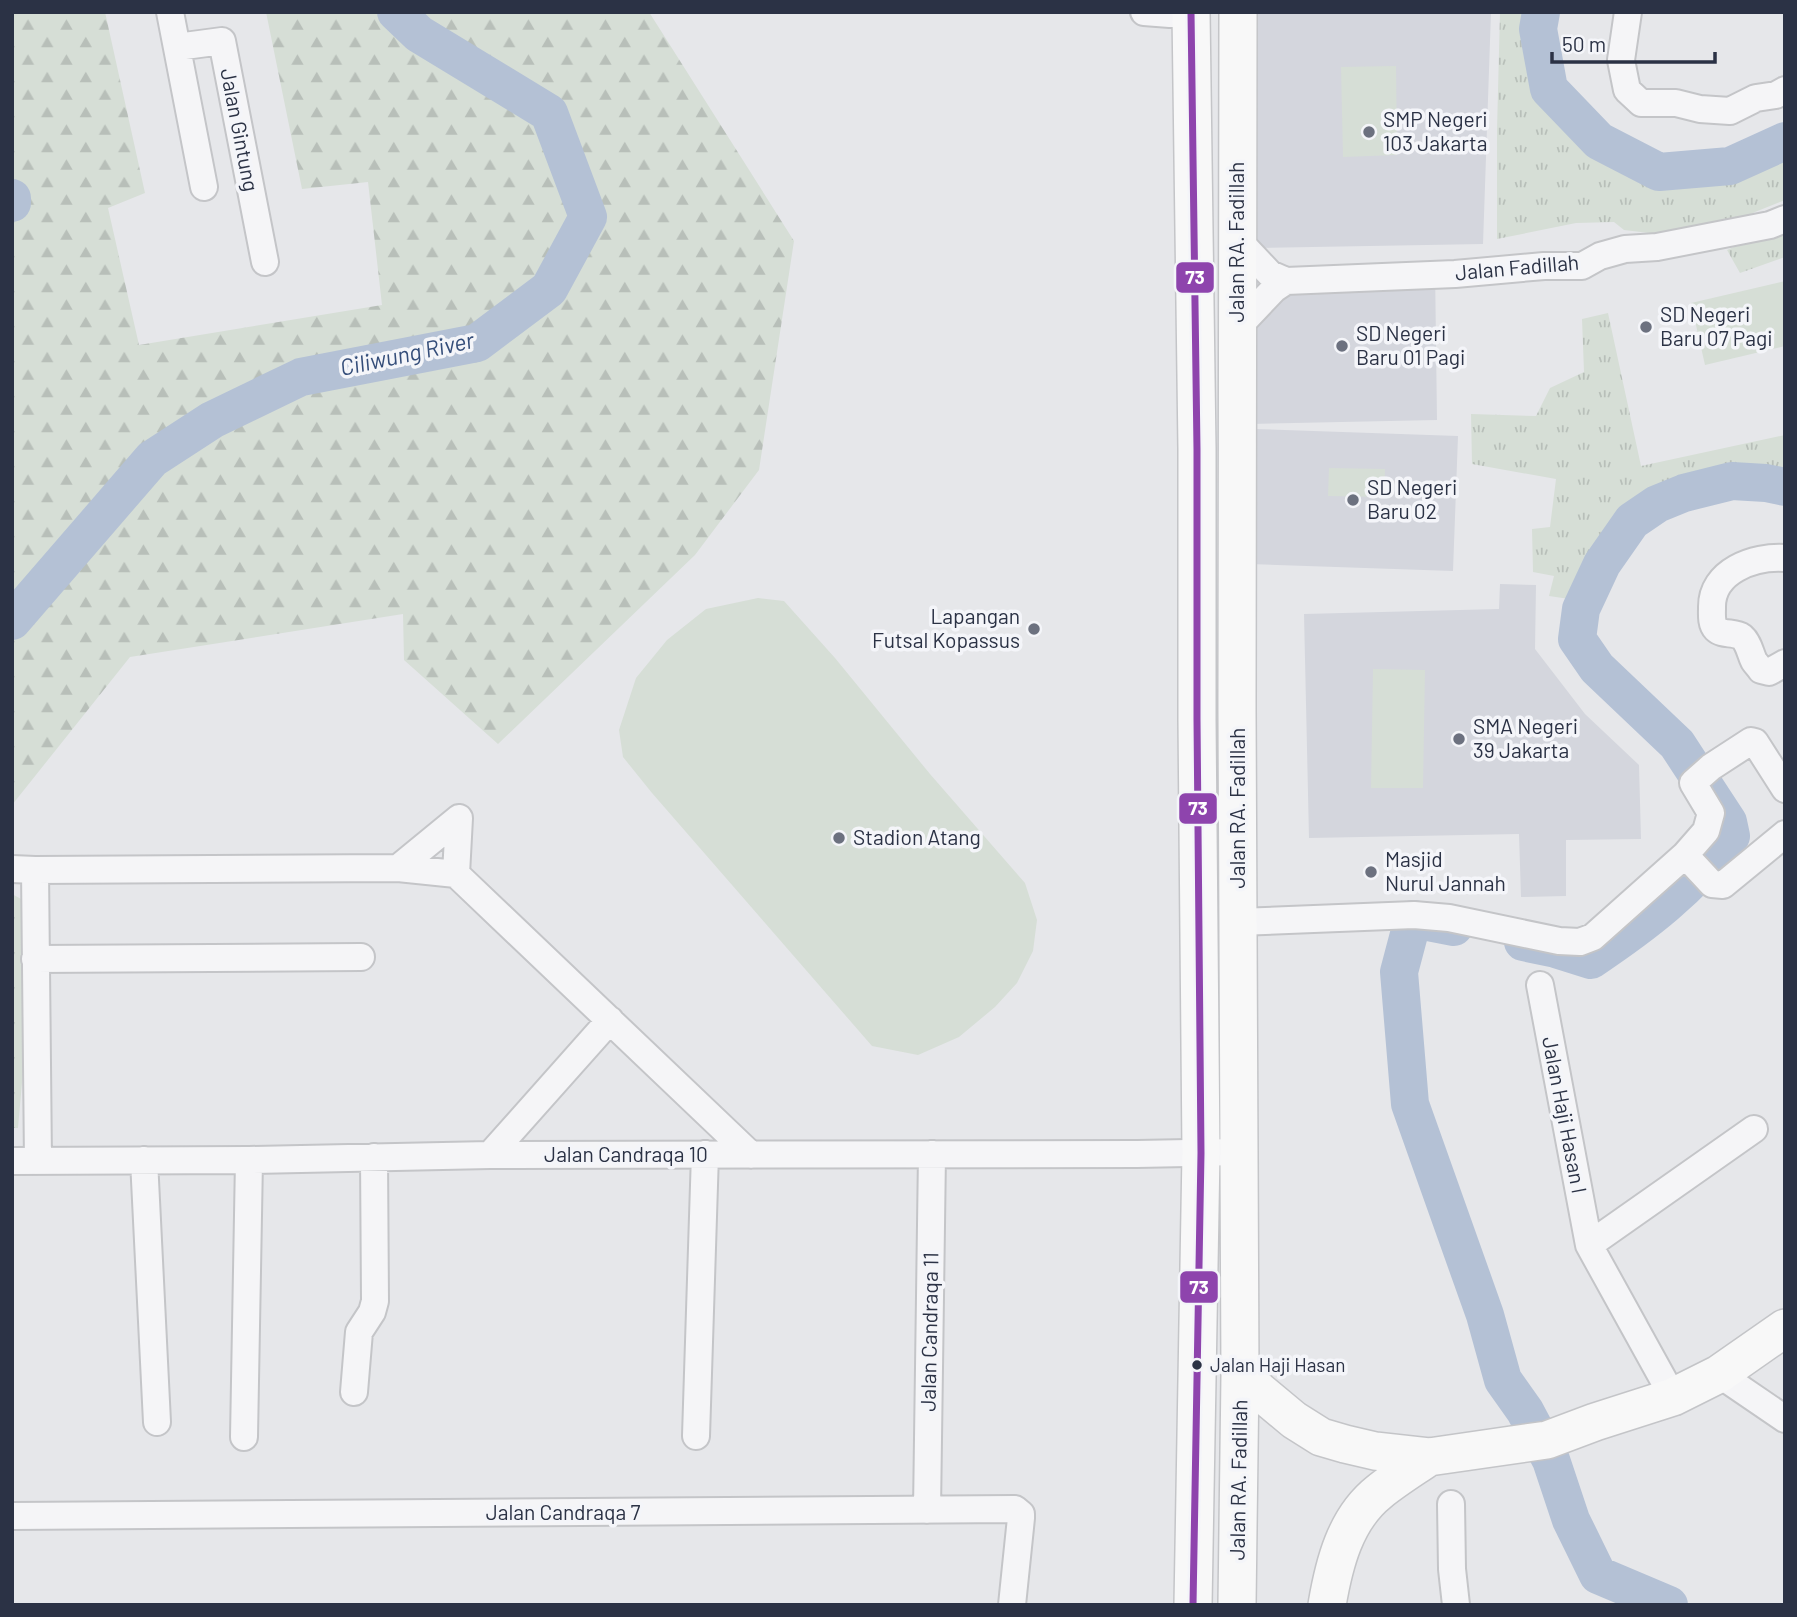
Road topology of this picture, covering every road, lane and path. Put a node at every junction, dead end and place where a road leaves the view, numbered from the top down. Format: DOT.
graph roads {
  1 [pos="170,12"];
  2 [pos="1144,12"];
  3 [pos="1238,12"];
  4 [pos="1628,12"];
  5 [pos="1191,13"];
  6 [pos="177,47"];
  7 [pos="1785,90"];
  8 [pos="204,187"];
  9 [pos="1785,219"];
  10 [pos="1237,239"];
  11 [pos="265,262"];
  12 [pos="1286,281"];
  13 [pos="1237,328"];
  14 [pos="1785,558"];
  15 [pos="1785,663"];
  16 [pos="1785,789"];
  17 [pos="1785,835"];
  18 [pos="1688,859"];
  19 [pos="24,869"];
  20 [pos="398,869"];
  21 [pos="456,874"];
  22 [pos="1238,922"];
  23 [pos="361,957"];
  24 [pos="35,959"];
  25 [pos="1539,985"];
  26 [pos="610,1020"];
  27 [pos="1754,1129"];
  28 [pos="1239,1152"];
  29 [pos="1202,1153"];
  30 [pos="705,1154"];
  31 [pos="932,1154"];
  32 [pos="490,1155"];
  33 [pos="751,1155"];
  34 [pos="374,1157"];
  35 [pos="144,1160"];
  36 [pos="249,1160"];
  37 [pos="25,1161"];
  38 [pos="1589,1245"];
  39 [pos="1785,1328"];
  40 [pos="1719,1374"];
  41 [pos="1240,1375"];
  42 [pos="354,1391"];
  43 [pos="1672,1397"];
  44 [pos="1785,1419"];
  45 [pos="157,1422"];
  46 [pos="696,1436"];
  47 [pos="244,1437"];
  48 [pos="1429,1457"];
  49 [pos="1451,1504"];
  50 [pos="927,1510"];
  51 [pos="12,1516"];
  52 [pos="1012,1605"];
  53 [pos="1193,1605"];
  54 [pos="1237,1605"];
  55 [pos="1327,1605"];
  56 [pos="1456,1605"];
  1 -- 6 [label="street"];
  2 -- 5 [label="street"];
  3 -- 10 [label="main road, Jalan RA. Fadillah"];
  4 -- 7 [label="street"];
  5 -- 29 [label="main road, Jalan RA. Fadillah"];
  6 -- 8 [label="street"];
  6 -- 11 [label="street, Jalan Gintung"];
  9 -- 12 [label="street, Jalan Fadillah"];
  10 -- 12 [label="street"];
  10 -- 13 [label="main road, Jalan RA. Fadillah"];
  12 -- 13 [label="street"];
  13 -- 22 [label="main road, Jalan RA. Fadillah"];
  14 -- 15 [label="street"];
  16 -- 18 [label="street"];
  17 -- 18 [label="street"];
  18 -- 22 [label="street"];
  19 -- 20 [label="street"];
  19 -- 24 [label="street"];
  20 -- 21 [label="street"];
  20 -- 21 [label="street"];
  21 -- 26 [label="street"];
  22 -- 28 [label="main road, Jalan RA. Fadillah"];
  23 -- 24 [label="street"];
  24 -- 37 [label="street"];
  25 -- 38 [label="street, Jalan Haji Hasan I"];
  26 -- 32 [label="street"];
  26 -- 33 [label="street"];
  27 -- 38 [label="street"];
  28 -- 29 [label="street, Jalan Candraqa 10"];
  28 -- 41 [label="main road, Jalan RA. Fadillah"];
  29 -- 31 [label="street, Jalan Candraqa 10"];
  29 -- 53 [label="main road, Jalan RA. Fadillah"];
  30 -- 32 [label="street, Jalan Candraqa 10"];
  30 -- 33 [label="street, Jalan Candraqa 10"];
  30 -- 46 [label="street"];
  31 -- 33 [label="street, Jalan Candraqa 10"];
  31 -- 50 [label="street, Jalan Candraqa 11"];
  32 -- 34 [label="street, Jalan Candraqa 10"];
  34 -- 36 [label="street, Jalan Candraqa 10"];
  34 -- 42 [label="street"];
  35 -- 36 [label="street, Jalan Candraqa 10"];
  35 -- 37 [label="street, Jalan Candraqa 10"];
  35 -- 45 [label="street"];
  36 -- 47 [label="street"];
  38 -- 43 [label="street, Jalan Haji Hasan I"];
  39 -- 40 [label="main road"];
  40 -- 43 [label="main road"];
  40 -- 44 [label="street"];
  41 -- 48 [label="main road"];
  41 -- 54 [label="main road, Jalan RA. Fadillah"];
  43 -- 48 [label="main road"];
  48 -- 55 [label="main road"];
  49 -- 56 [label="street"];
  50 -- 51 [label="street, Jalan Candraqa 7"];
  50 -- 52 [label="street, Jalan Candraqa 7"];
}
